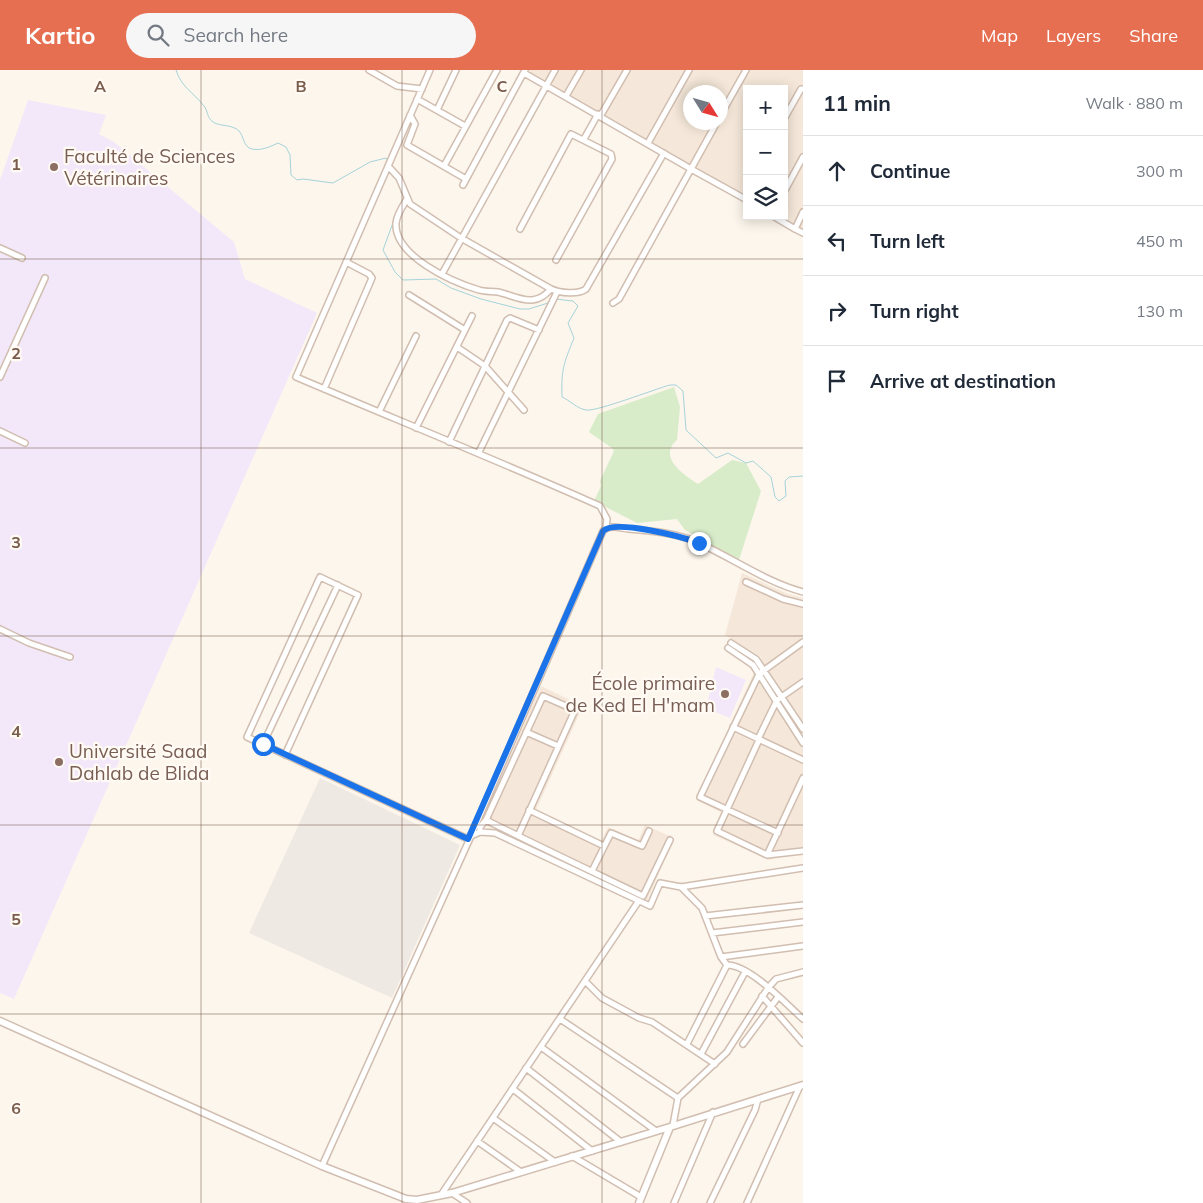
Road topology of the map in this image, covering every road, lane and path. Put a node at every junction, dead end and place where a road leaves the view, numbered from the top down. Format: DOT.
graph roads {
  1 [pos="369,70"];
  2 [pos="430,70"];
  3 [pos="456,70"];
  4 [pos="496,70"];
  5 [pos="555,70"];
  6 [pos="581,70"];
  7 [pos="626,70"];
  8 [pos="689,70"];
  9 [pos="746,70"];
  10 [pos="524,71"];
  11 [pos="547,85"];
  12 [pos="422,89"];
  13 [pos="803,90"];
  14 [pos="566,96"];
  15 [pos="417,99"];
  16 [pos="728,102"];
  17 [pos="437,110"];
  18 [pos="788,112"];
  19 [pos="600,114"];
  20 [pos="410,115"];
  21 [pos="465,126"];
  22 [pos="712,130"];
  23 [pos="584,139"];
  24 [pos="648,143"];
  25 [pos="664,153"];
  26 [pos="803,157"];
  27 [pos="388,166"];
  28 [pos="444,166"];
  29 [pos="691,168"];
  30 [pos="466,179"];
  31 [pos="463,185"];
  32 [pos="788,185"];
  33 [pos="743,198"];
  34 [pos="407,199"];
  35 [pos="803,212"];
  36 [pos="781,220"];
  37 [pos="796,229"];
  38 [pos="520,230"];
  39 [pos="803,232"];
  40 [pos="461,238"];
  41 [pos="0,248"];
  42 [pos="22,258"];
  43 [pos="556,260"];
  44 [pos="346,262"];
  45 [pos="442,274"];
  46 [pos="45,278"];
  47 [pos="551,289"];
  48 [pos="557,292"];
  49 [pos="410,295"];
  50 [pos="613,303"];
  51 [pos="472,316"];
  52 [pos="466,330"];
  53 [pos="539,330"];
  54 [pos="416,336"];
  55 [pos="457,347"];
  56 [pos="485,366"];
  57 [pos="0,376"];
  58 [pos="324,388"];
  59 [pos="508,393"];
  60 [pos="524,410"];
  61 [pos="379,412"];
  62 [pos="416,428"];
  63 [pos="0,431"];
  64 [pos="449,442"];
  65 [pos="25,443"];
  66 [pos="479,452"];
  67 [pos="606,528"];
  68 [pos="746,582"];
  69 [pos="338,585"];
  70 [pos="803,592"];
  71 [pos="803,604"];
  72 [pos="0,630"];
  73 [pos="803,642"];
  74 [pos="730,645"];
  75 [pos="70,656"];
  76 [pos="761,672"];
  77 [pos="803,682"];
  78 [pos="779,699"];
  79 [pos="802,726"];
  80 [pos="734,727"];
  81 [pos="526,732"];
  82 [pos="758,739"];
  83 [pos="803,743"];
  84 [pos="263,744"];
  85 [pos="558,746"];
  86 [pos="285,755"];
  87 [pos="803,760"];
  88 [pos="803,778"];
  89 [pos="530,810"];
  90 [pos="727,810"];
  91 [pos="486,820"];
  92 [pos="479,828"];
  93 [pos="649,831"];
  94 [pos="778,833"];
  95 [pos="518,836"];
  96 [pos="470,837"];
  97 [pos="670,840"];
  98 [pos="604,846"];
  99 [pos="803,851"];
  100 [pos="768,855"];
  101 [pos="803,868"];
  102 [pos="592,871"];
  103 [pos="681,887"];
  104 [pos="638,902"];
  105 [pos="803,905"];
  106 [pos="705,916"];
  107 [pos="803,922"];
  108 [pos="712,933"];
  109 [pos="803,946"];
  110 [pos="721,957"];
  111 [pos="727,965"];
  112 [pos="745,972"];
  113 [pos="803,972"];
  114 [pos="585,981"];
  115 [pos="768,988"];
  116 [pos="762,996"];
  117 [pos="778,997"];
  118 [pos="771,1006"];
  119 [pos="560,1019"];
  120 [pos="803,1019"];
  121 [pos="0,1022"];
  122 [pos="803,1043"];
  123 [pos="687,1044"];
  124 [pos="743,1044"];
  125 [pos="541,1047"];
  126 [pos="701,1054"];
  127 [pos="715,1064"];
  128 [pos="526,1068"];
  129 [pos="802,1086"];
  130 [pos="512,1089"];
  131 [pos="678,1098"];
  132 [pos="758,1099"];
  133 [pos="714,1111"];
  134 [pos="493,1118"];
  135 [pos="671,1126"];
  136 [pos="656,1130"];
  137 [pos="477,1141"];
  138 [pos="621,1142"];
  139 [pos="592,1151"];
  140 [pos="572,1156"];
  141 [pos="555,1162"];
  142 [pos="322,1166"];
  143 [pos="521,1172"];
  144 [pos="452,1193"];
  145 [pos="441,1196"];
  146 [pos="640,1200"];
  147 [pos="436,1203"];
  148 [pos="467,1203"];
  149 [pos="674,1203"];
  150 [pos="710,1203"];
  151 [pos="748,1203"];
  1 -- 12 [label="street"];
  2 -- 12 [label="street"];
  3 -- 17 [label="street"];
  4 -- 21 [label="street"];
  5 -- 11 [label="street"];
  6 -- 14 [label="street"];
  7 -- 19 [label="street"];
  8 -- 24 [label="street"];
  9 -- 16 [label="street"];
  10 -- 11 [label="street"];
  10 -- 30 [label="street"];
  11 -- 14 [label="street"];
  11 -- 40 [label="street"];
  12 -- 15 [label="street"];
  13 -- 18 [label="street"];
  14 -- 19 [label="street"];
  15 -- 17 [label="street"];
  15 -- 20 [label="street"];
  17 -- 21 [label="street"];
  19 -- 23 [label="street"];
  19 -- 24 [label="street"];
  20 -- 27 [label="street"];
  20 -- 28 [label="street"];
  21 -- 28 [label="street"];
  22 -- 29 [label="street"];
  23 -- 38 [label="street"];
  23 -- 43 [label="street"];
  24 -- 25 [label="street"];
  25 -- 29 [label="street"];
  25 -- 48 [label="street"];
  26 -- 32 [label="street"];
  27 -- 34 [label="street"];
  27 -- 44 [label="street"];
  28 -- 30 [label="street"];
  29 -- 33 [label="street"];
  29 -- 50 [label="street"];
  30 -- 31 [label="street"];
  34 -- 40 [label="street"];
  34 -- 45 [label="street"];
  35 -- 37 [label="street"];
  36 -- 37 [label="street"];
  37 -- 39 [label="street"];
  40 -- 45 [label="street"];
  40 -- 47 [label="street"];
  41 -- 42 [label="street"];
  44 -- 58 [label="street"];
  44 -- 58 [label="street"];
  45 -- 47 [label="street"];
  46 -- 57 [label="street"];
  47 -- 48 [label="street"];
  48 -- 53 [label="street"];
  49 -- 52 [label="street"];
  51 -- 52 [label="street"];
  52 -- 55 [label="street"];
  53 -- 56 [label="street"];
  53 -- 59 [label="street"];
  54 -- 61 [label="street"];
  55 -- 56 [label="street"];
  55 -- 62 [label="street"];
  56 -- 59 [label="street"];
  56 -- 64 [label="street"];
  58 -- 61 [label="street"];
  59 -- 60 [label="street"];
  59 -- 66 [label="street"];
  61 -- 62 [label="street"];
  62 -- 64 [label="street"];
  63 -- 65 [label="street"];
  64 -- 66 [label="street"];
  66 -- 67 [label="street"];
  67 -- 70 [label="street"];
  67 -- 92 [label="street"];
  68 -- 71 [label="street"];
  69 -- 84 [label="street"];
  69 -- 84 [label="street"];
  69 -- 86 [label="street"];
  72 -- 75 [label="street"];
  73 -- 76 [label="street"];
  74 -- 76 [label="street"];
  76 -- 78 [label="street"];
  76 -- 80 [label="street"];
  77 -- 78 [label="street"];
  78 -- 79 [label="street"];
  78 -- 82 [label="street"];
  78 -- 83 [label="street"];
  80 -- 82 [label="street"];
  80 -- 90 [label="street"];
  81 -- 85 [label="street"];
  81 -- 85 [label="street"];
  81 -- 91 [label="street"];
  82 -- 87 [label="street"];
  82 -- 90 [label="street"];
  84 -- 86 [label="street"];
  85 -- 89 [label="street"];
  86 -- 96 [label="street"];
  88 -- 94 [label="street"];
  89 -- 95 [label="street"];
  89 -- 98 [label="street"];
  90 -- 94 [label="street"];
  90 -- 100 [label="street"];
  91 -- 92 [label="street"];
  91 -- 95 [label="street"];
  92 -- 96 [label="street"];
  92 -- 96 [label="street"];
  92 -- 104 [label="street"];
  93 -- 98 [label="street"];
  94 -- 100 [label="street"];
  95 -- 102 [label="street"];
  96 -- 142 [label="street"];
  97 -- 102 [label="street"];
  98 -- 102 [label="street"];
  99 -- 100 [label="street"];
  101 -- 103 [label="street"];
  103 -- 104 [label="street"];
  103 -- 106 [label="street"];
  104 -- 114 [label="street"];
  105 -- 106 [label="street"];
  106 -- 108 [label="street"];
  107 -- 108 [label="street"];
  108 -- 110 [label="street"];
  109 -- 110 [label="street"];
  110 -- 111 [label="street"];
  111 -- 112 [label="street"];
  111 -- 123 [label="street"];
  112 -- 115 [label="street"];
  112 -- 126 [label="street"];
  113 -- 115 [label="street"];
  114 -- 119 [label="street"];
  114 -- 123 [label="street"];
  115 -- 116 [label="street"];
  115 -- 117 [label="street"];
  116 -- 118 [label="street"];
  116 -- 127 [label="street"];
  117 -- 118 [label="street"];
  117 -- 120 [label="street"];
  118 -- 122 [label="street"];
  118 -- 124 [label="street"];
  119 -- 125 [label="street"];
  119 -- 131 [label="street"];
  121 -- 142 [label="street"];
  123 -- 126 [label="street"];
  125 -- 128 [label="street"];
  125 -- 136 [label="street"];
  126 -- 127 [label="street"];
  127 -- 131 [label="street"];
  128 -- 130 [label="street"];
  128 -- 138 [label="street"];
  129 -- 132 [label="street"];
  129 -- 151 [label="street"];
  130 -- 134 [label="street"];
  130 -- 139 [label="street"];
  131 -- 135 [label="street"];
  132 -- 133 [label="street"];
  132 -- 150 [label="street"];
  133 -- 135 [label="street"];
  133 -- 149 [label="street"];
  134 -- 137 [label="street"];
  134 -- 141 [label="street"];
  135 -- 136 [label="street"];
  135 -- 146 [label="street"];
  136 -- 138 [label="street"];
  137 -- 143 [label="street"];
  137 -- 145 [label="street"];
  138 -- 139 [label="street"];
  139 -- 140 [label="street"];
  140 -- 141 [label="street"];
  140 -- 146 [label="street"];
  141 -- 143 [label="street"];
  142 -- 145 [label="street"];
  143 -- 144 [label="street"];
  144 -- 145 [label="street"];
  144 -- 148 [label="street"];
  145 -- 147 [label="street"];
}
